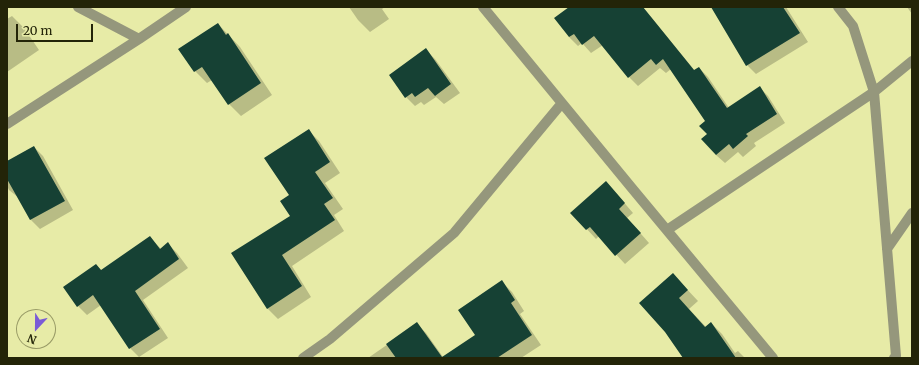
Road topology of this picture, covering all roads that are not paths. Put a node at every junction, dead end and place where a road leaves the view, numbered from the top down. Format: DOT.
graph roads {
  1 [pos="78,7"];
  2 [pos="186,7"];
  3 [pos="483,7"];
  4 [pos="838,7"];
  5 [pos="139,39"];
  6 [pos="912,61"];
  7 [pos="874,92"];
  8 [pos="562,103"];
  9 [pos="7,124"];
  10 [pos="912,213"];
  11 [pos="667,230"];
  12 [pos="887,249"];
  13 [pos="897,357"];
  14 [pos="303,358"];
  15 [pos="773,358"];
  1 -- 5 [label="street"];
  2 -- 5 [label="street"];
  3 -- 8 [label="street"];
  4 -- 7 [label="street"];
  5 -- 9 [label="street"];
  6 -- 7 [label="street"];
  7 -- 11 [label="street"];
  7 -- 12 [label="street"];
  8 -- 11 [label="street"];
  8 -- 14 [label="street"];
  10 -- 12 [label="street"];
  11 -- 15 [label="street"];
  12 -- 13 [label="street"];
}
